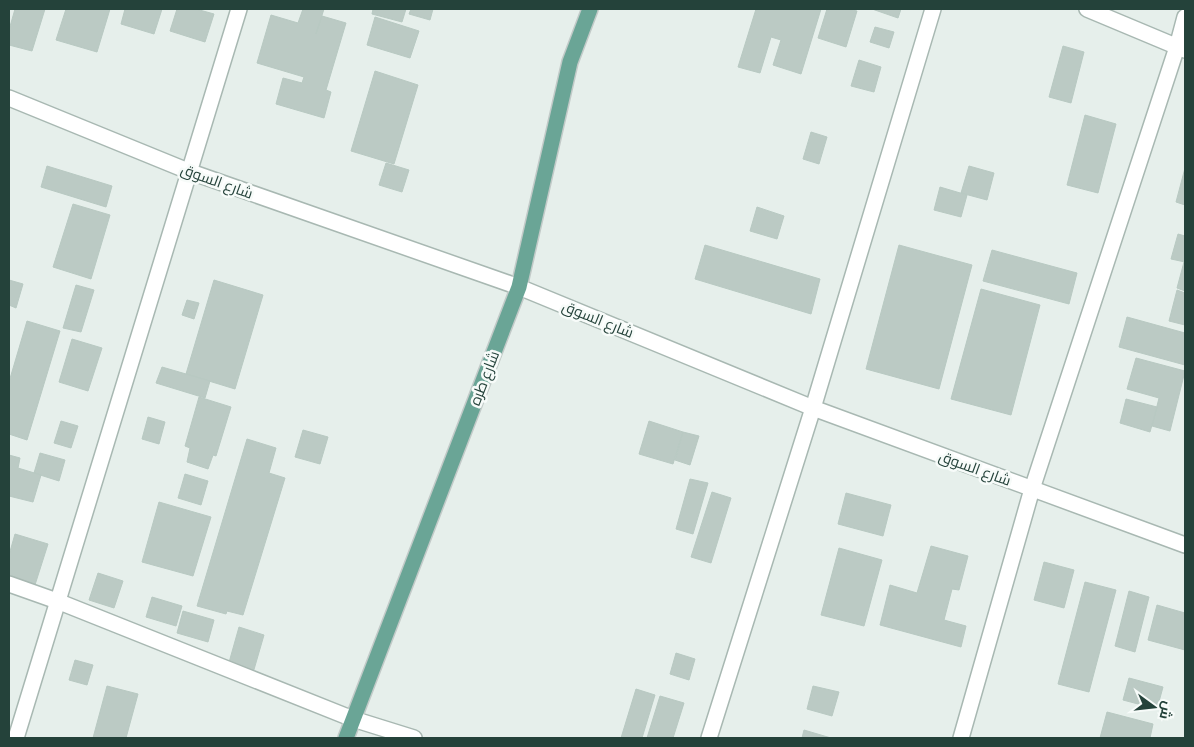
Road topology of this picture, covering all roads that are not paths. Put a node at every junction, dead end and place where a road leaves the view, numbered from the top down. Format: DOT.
graph roads {
  1 [pos="239,9"];
  2 [pos="590,9"];
  3 [pos="933,9"];
  4 [pos="1086,9"];
  5 [pos="1185,17"];
  6 [pos="1181,48"];
  7 [pos="9,98"];
  8 [pos="188,171"];
  9 [pos="519,287"];
  10 [pos="813,408"];
  11 [pos="1032,489"];
  12 [pos="1185,545"];
  13 [pos="9,584"];
  14 [pos="57,601"];
  15 [pos="352,719"];
  16 [pos="16,738"];
  17 [pos="346,738"];
  18 [pos="414,738"];
  19 [pos="709,738"];
  20 [pos="961,738"];
  1 -- 8 [label="street"];
  2 -- 9 [label="main road, شارع طره"];
  3 -- 10 [label="street"];
  4 -- 6 [label="street"];
  5 -- 6 [label="street"];
  6 -- 11 [label="street"];
  7 -- 8 [label="street, شارع السوق"];
  8 -- 9 [label="street, شارع السوق"];
  8 -- 14 [label="street"];
  9 -- 10 [label="street, شارع السوق"];
  9 -- 15 [label="main road, شارع طره"];
  10 -- 11 [label="street, شارع السوق"];
  10 -- 19 [label="street"];
  11 -- 12 [label="street, شارع السوق"];
  11 -- 20 [label="street"];
  13 -- 14 [label="street"];
  14 -- 15 [label="street"];
  14 -- 16 [label="street"];
  15 -- 17 [label="main road, شارع طره"];
  15 -- 18 [label="street"];
}
